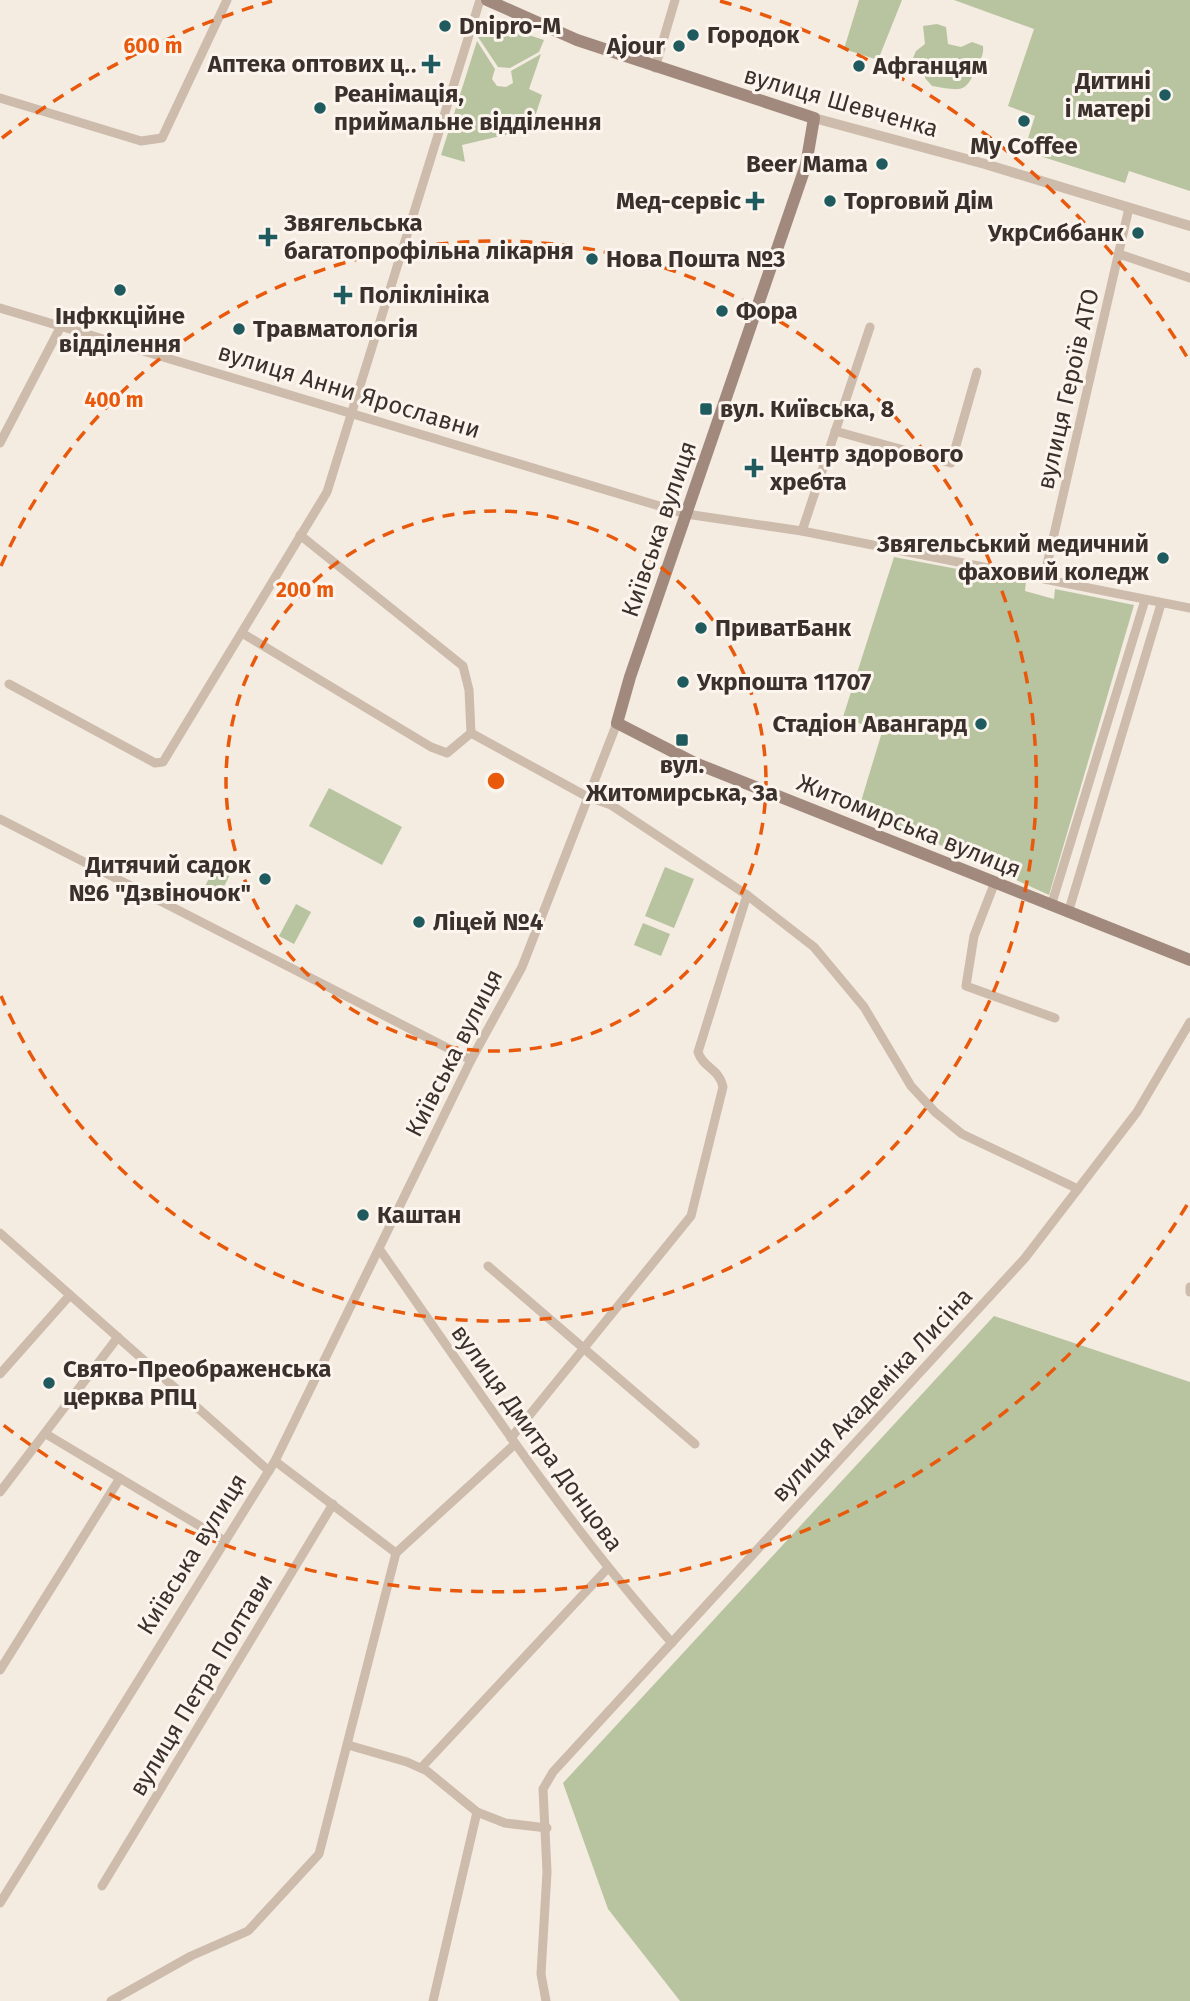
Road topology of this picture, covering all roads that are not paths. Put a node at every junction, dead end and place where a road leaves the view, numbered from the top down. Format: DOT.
graph roads {
  1 [pos="227,0"];
  2 [pos="480,0"];
  3 [pos="487,0"];
  4 [pos="675,0"];
  5 [pos="655,68"];
  6 [pos="0,98"];
  7 [pos="814,118"];
  8 [pos="1129,208"];
  9 [pos="1190,226"];
  10 [pos="1119,254"];
  11 [pos="1190,278"];
  12 [pos="0,308"];
  13 [pos="61,326"];
  14 [pos="870,327"];
  15 [pos="977,372"];
  16 [pos="352,411"];
  17 [pos="835,431"];
  18 [pos="0,443"];
  19 [pos="686,514"];
  20 [pos="802,531"];
  21 [pos="300,535"];
  22 [pos="1044,578"];
  23 [pos="1145,600"];
  24 [pos="1161,604"];
  25 [pos="1190,608"];
  26 [pos="242,633"];
  27 [pos="9,684"];
  28 [pos="617,723"];
  29 [pos="471,733"];
  30 [pos="586,796"];
  31 [pos="0,819"];
  32 [pos="995,882"];
  33 [pos="747,895"];
  34 [pos="1051,906"];
  35 [pos="1068,913"];
  36 [pos="1190,960"];
  37 [pos="1055,1018"];
  38 [pos="1190,1022"];
  39 [pos="471,1060"];
  40 [pos="1078,1189"];
  41 [pos="0,1234"];
  42 [pos="380,1250"];
  43 [pos="488,1266"];
  44 [pos="70,1295"];
  45 [pos="118,1337"];
  46 [pos="584,1347"];
  47 [pos="0,1374"];
  48 [pos="46,1434"];
  49 [pos="513,1441"];
  50 [pos="695,1444"];
  51 [pos="275,1461"];
  52 [pos="269,1471"];
  53 [pos="120,1478"];
  54 [pos="0,1492"];
  55 [pos="333,1504"];
  56 [pos="225,1541"];
  57 [pos="397,1553"];
  58 [pos="607,1569"];
  59 [pos="672,1643"];
  60 [pos="0,1670"];
  61 [pos="348,1745"];
  62 [pos="421,1768"];
  63 [pos="477,1812"];
  64 [pos="547,1828"];
  65 [pos="102,1886"];
  66 [pos="0,1903"];
  67 [pos="111,2001"];
  68 [pos="433,2001"];
  69 [pos="546,2001"];
  1 -- 6 [label="street"];
  2 -- 16 [label="street"];
  3 -- 5 [label="main road, вулиця Шевченка"];
  4 -- 5 [label="street"];
  5 -- 7 [label="main road, вулиця Шевченка"];
  7 -- 8 [label="street, вулиця Шевченка"];
  7 -- 19 [label="main road, Київська вулиця"];
  8 -- 9 [label="street, вулиця Шевченка"];
  8 -- 10 [label="street, вулиця Героїв АТО"];
  10 -- 11 [label="street"];
  10 -- 22 [label="street, вулиця Героїв АТО"];
  12 -- 13 [label="street, вулиця Анни Ярославни"];
  13 -- 16 [label="street, вулиця Анни Ярославни"];
  13 -- 18 [label="street"];
  14 -- 17 [label="street"];
  15 -- 17 [label="street"];
  16 -- 19 [label="street, вулиця Анни Ярославни"];
  16 -- 21 [label="street"];
  17 -- 20 [label="street"];
  19 -- 20 [label="street, вулиця Анни Ярославни"];
  19 -- 28 [label="main road, Київська вулиця"];
  20 -- 22 [label="street, вулиця Анни Ярославни"];
  21 -- 26 [label="street"];
  21 -- 29 [label="street"];
  22 -- 23 [label="street, вулиця Анни Ярославни"];
  23 -- 24 [label="street, вулиця Анни Ярославни"];
  23 -- 34 [label="street"];
  24 -- 25 [label="street, вулиця Анни Ярославни"];
  24 -- 35 [label="street"];
  26 -- 27 [label="street"];
  26 -- 29 [label="street"];
  28 -- 30 [label="street, Київська вулиця"];
  28 -- 32 [label="main road, Житомирська вулиця"];
  29 -- 30 [label="street"];
  30 -- 33 [label="street"];
  30 -- 39 [label="street, Київська вулиця"];
  31 -- 39 [label="street"];
  32 -- 34 [label="main road, Житомирська вулиця"];
  32 -- 37 [label="street"];
  33 -- 40 [label="street"];
  33 -- 46 [label="street"];
  34 -- 35 [label="main road, Житомирська вулиця"];
  35 -- 36 [label="main road, Житомирська вулиця"];
  38 -- 40 [label="street, вулиця Академіка Лисіна"];
  39 -- 42 [label="street, Київська вулиця"];
  40 -- 59 [label="street, вулиця Академіка Лисіна"];
  41 -- 44 [label="street"];
  42 -- 49 [label="street, вулиця Дмитра Донцова"];
  42 -- 51 [label="street, Київська вулиця"];
  43 -- 46 [label="street"];
  44 -- 45 [label="street"];
  44 -- 47 [label="street"];
  45 -- 48 [label="street"];
  45 -- 52 [label="street"];
  46 -- 49 [label="street"];
  46 -- 50 [label="street"];
  48 -- 53 [label="street"];
  48 -- 54 [label="street"];
  49 -- 57 [label="street"];
  49 -- 58 [label="street, вулиця Дмитра Донцова"];
  51 -- 52 [label="street, Київська вулиця"];
  51 -- 55 [label="street"];
  52 -- 56 [label="street, Київська вулиця"];
  53 -- 56 [label="street"];
  53 -- 60 [label="street"];
  55 -- 57 [label="street"];
  55 -- 65 [label="street, вулиця Петра Полтави"];
  56 -- 66 [label="street, Київська вулиця"];
  57 -- 61 [label="street"];
  58 -- 59 [label="street, вулиця Дмитра Донцова"];
  58 -- 62 [label="street"];
  59 -- 64 [label="street, вулиця Академіка Лисіна"];
  61 -- 62 [label="street"];
  61 -- 67 [label="street"];
  62 -- 63 [label="street"];
  63 -- 64 [label="street"];
  63 -- 68 [label="street"];
  64 -- 69 [label="street"];
}
